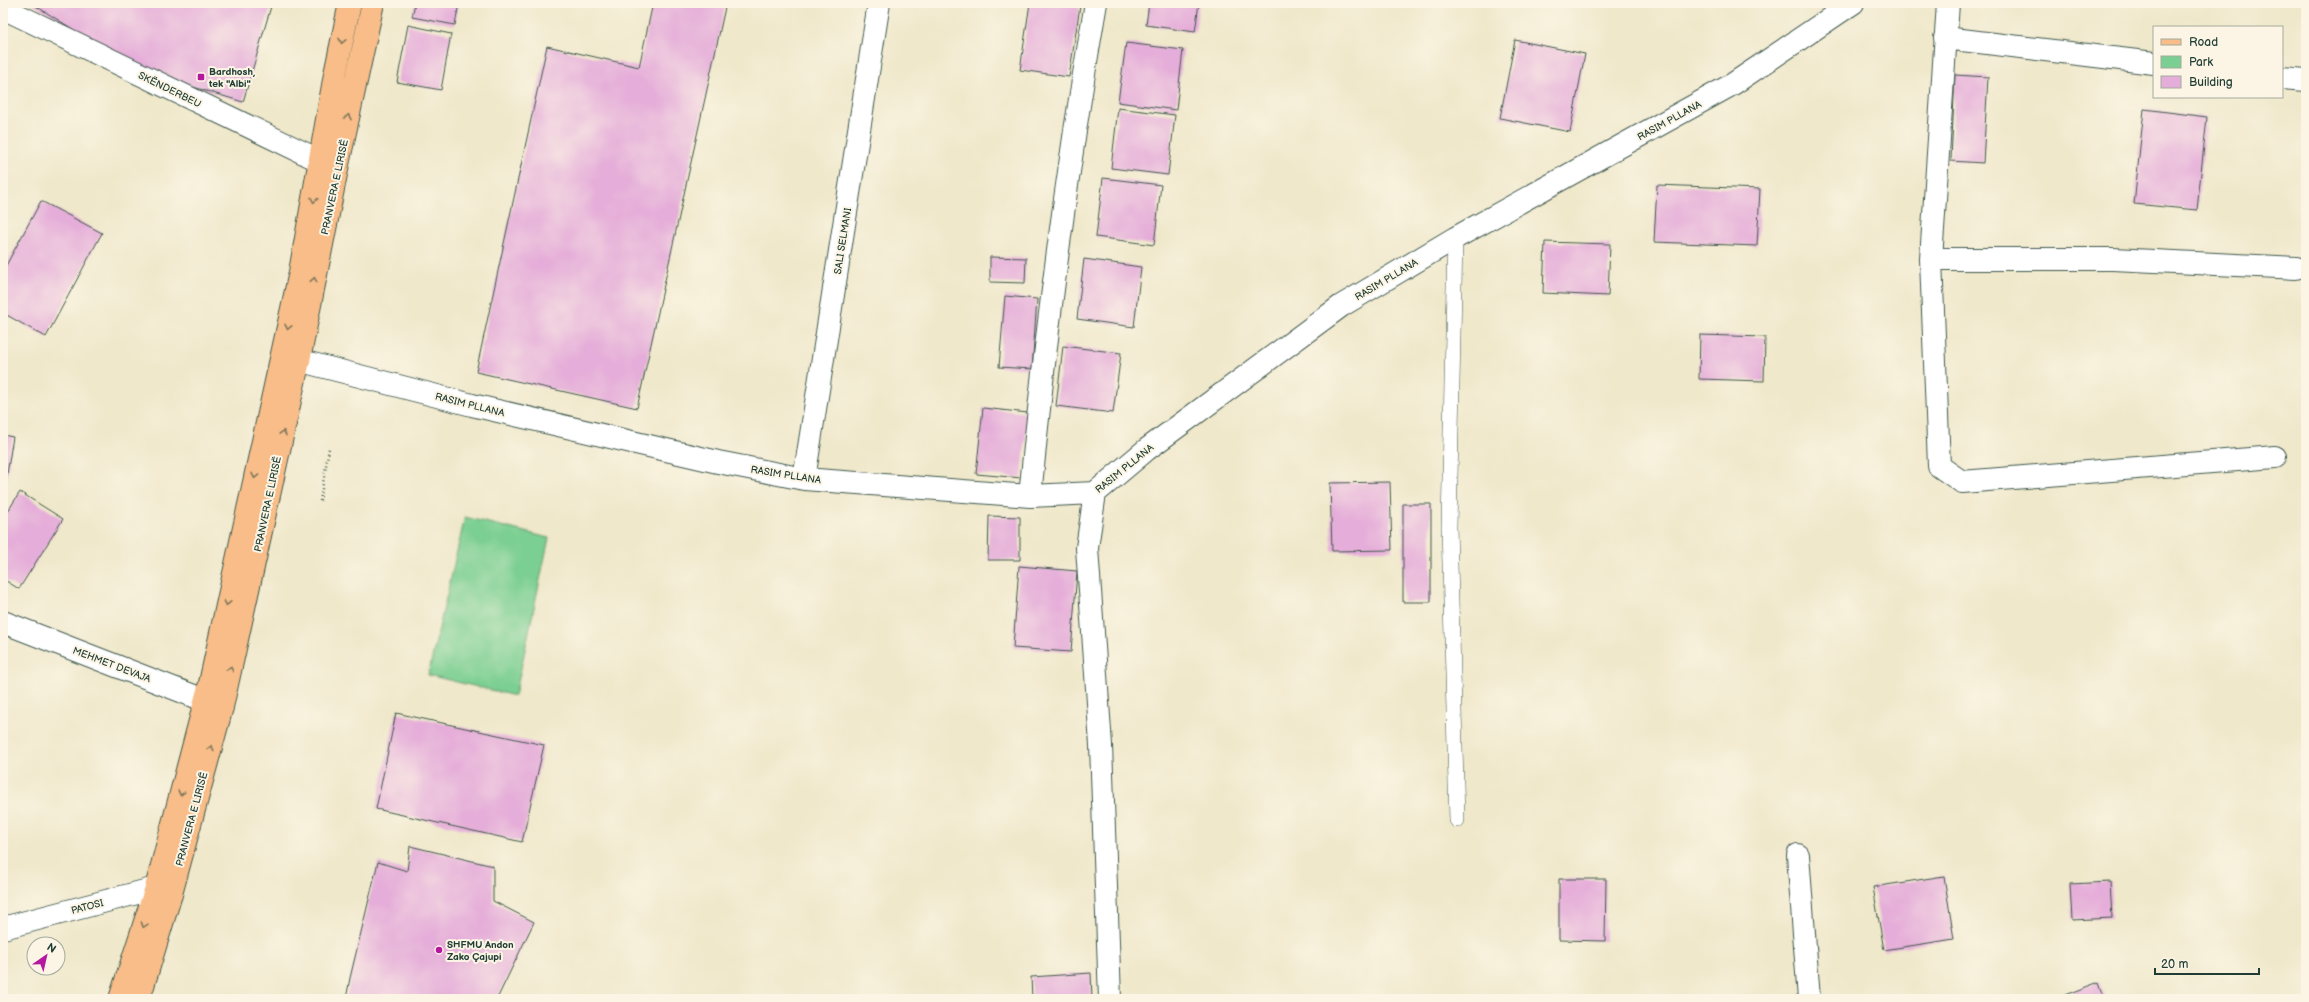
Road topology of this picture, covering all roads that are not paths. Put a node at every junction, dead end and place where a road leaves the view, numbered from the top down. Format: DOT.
graph roads {
  1 [pos="350,3"];
  2 [pos="373,3"];
  3 [pos="879,3"];
  4 [pos="1096,3"];
  5 [pos="1853,3"];
  6 [pos="1948,3"];
  7 [pos="3,8"];
  8 [pos="1945,38"];
  9 [pos="2153,63"];
  10 [pos="2283,78"];
  11 [pos="2306,80"];
  12 [pos="328,165"];
  13 [pos="1455,238"];
  14 [pos="1931,259"];
  15 [pos="2296,268"];
  16 [pos="290,358"];
  17 [pos="2275,458"];
  18 [pos="804,479"];
  19 [pos="1095,493"];
  20 [pos="1030,496"];
  21 [pos="3,622"];
  22 [pos="214,704"];
  23 [pos="1457,820"];
  24 [pos="1798,855"];
  25 [pos="164,891"];
  26 [pos="3,928"];
  27 [pos="120,999"];
  28 [pos="139,999"];
  29 [pos="1110,999"];
  30 [pos="1809,999"];
  1 -- 12 [label="main road, PRANVERA E LIRISË, one-way"];
  12 -- 2 [label="main road, PRANVERA E LIRISË, one-way"];
  3 -- 18 [label="street, SALI SELMANI"];
  4 -- 20 [label="street"];
  5 -- 13 [label="street, RASIM PLLANA"];
  6 -- 8 [label="street"];
  7 -- 12 [label="street, SKËNDERBEU"];
  8 -- 9 [label="street"];
  8 -- 14 [label="street"];
  10 -- 11 [label="street"];
  12 -- 16 [label="main road, PRANVERA E LIRISË"];
  13 -- 19 [label="street, RASIM PLLANA"];
  13 -- 23 [label="lane"];
  14 -- 15 [label="street"];
  14 -- 17 [label="street"];
  16 -- 18 [label="street, RASIM PLLANA"];
  16 -- 22 [label="main road, PRANVERA E LIRISË"];
  18 -- 20 [label="street, RASIM PLLANA"];
  19 -- 20 [label="street, RASIM PLLANA"];
  19 -- 29 [label="street"];
  21 -- 22 [label="street, MEHMET DEVAJA"];
  22 -- 25 [label="main road, PRANVERA E LIRISË"];
  24 -- 30 [label="street"];
  25 -- 26 [label="street, PATOSI"];
  25 -- 27 [label="main road, PRANVERA E LIRISË, one-way"];
  25 -- 28 [label="main road, PRANVERA E LIRISË"];
}
